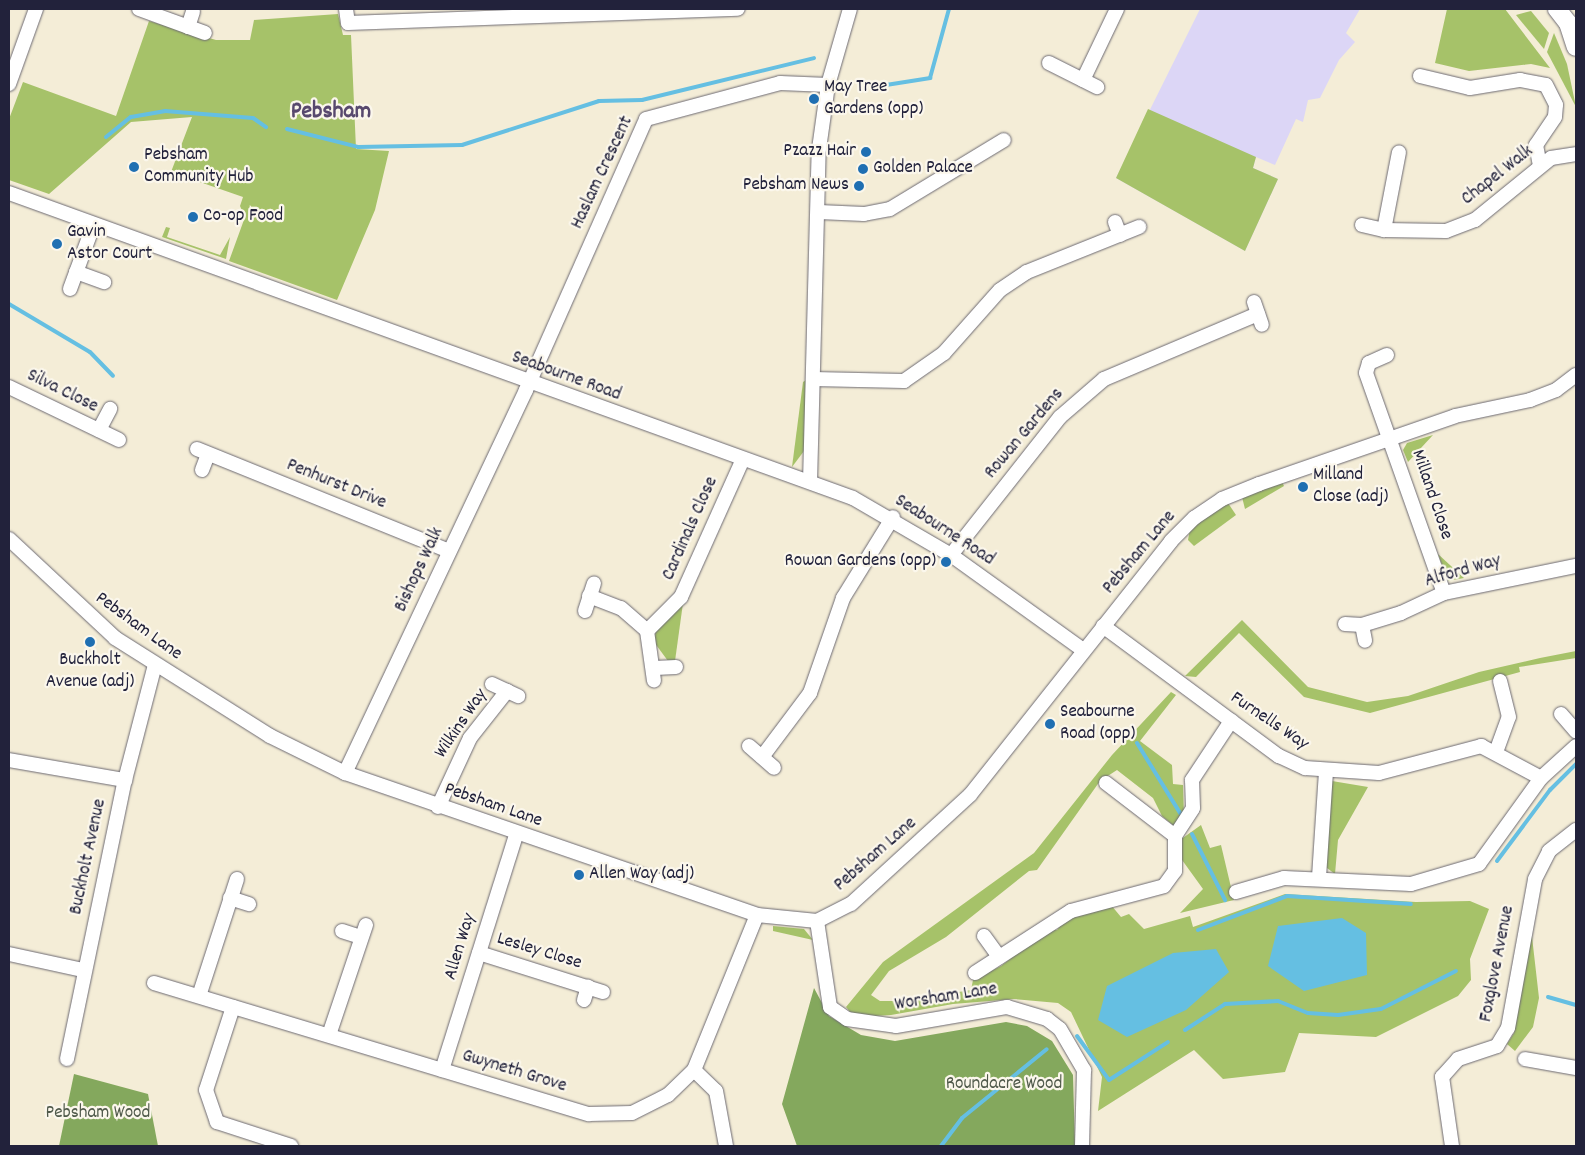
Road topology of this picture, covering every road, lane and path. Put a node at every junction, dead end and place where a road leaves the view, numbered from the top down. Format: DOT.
graph roads {
  1 [pos="36,9"];
  2 [pos="139,9"];
  3 [pos="346,9"];
  4 [pos="738,9"];
  5 [pos="850,9"];
  6 [pos="1115,9"];
  7 [pos="1557,9"];
  8 [pos="193,12"];
  9 [pos="188,26"];
  10 [pos="205,33"];
  11 [pos="1576,47"];
  12 [pos="15,50"];
  13 [pos="1049,63"];
  14 [pos="1420,76"];
  15 [pos="1083,80"];
  16 [pos="9,84"];
  17 [pos="828,85"];
  18 [pos="1097,87"];
  19 [pos="999,148"];
  20 [pos="1399,152"];
  21 [pos="1576,154"];
  22 [pos="1540,166"];
  23 [pos="11,199"];
  24 [pos="818,212"];
  25 [pos="1362,225"];
  26 [pos="93,226"];
  27 [pos="1139,227"];
  28 [pos="1384,230"];
  29 [pos="76,272"];
  30 [pos="104,282"];
  31 [pos="70,289"];
  32 [pos="1258,314"];
  33 [pos="1387,355"];
  34 [pos="1576,375"];
  35 [pos="813,379"];
  36 [pos="528,384"];
  37 [pos="9,387"];
  38 [pos="110,409"];
  39 [pos="99,430"];
  40 [pos="1391,437"];
  41 [pos="119,440"];
  42 [pos="742,461"];
  43 [pos="202,470"];
  44 [pos="810,482"];
  45 [pos="893,517"];
  46 [pos="9,539"];
  47 [pos="450,551"];
  48 [pos="950,555"];
  49 [pos="1576,566"];
  50 [pos="594,582"];
  51 [pos="1444,593"];
  52 [pos="589,596"];
  53 [pos="584,612"];
  54 [pos="1346,624"];
  55 [pos="1362,624"];
  56 [pos="1103,626"];
  57 [pos="647,631"];
  58 [pos="1365,641"];
  59 [pos="1083,650"];
  60 [pos="155,665"];
  61 [pos="676,667"];
  62 [pos="1500,681"];
  63 [pos="492,684"];
  64 [pos="1561,714"];
  65 [pos="1231,721"];
  66 [pos="1576,730"];
  67 [pos="749,746"];
  68 [pos="1576,746"];
  69 [pos="1496,752"];
  70 [pos="762,757"];
  71 [pos="9,760"];
  72 [pos="774,768"];
  73 [pos="1326,771"];
  74 [pos="345,773"];
  75 [pos="1541,778"];
  76 [pos="125,780"];
  77 [pos="1106,783"];
  78 [pos="438,807"];
  79 [pos="1576,830"];
  80 [pos="516,835"];
  81 [pos="1175,836"];
  82 [pos="1319,877"];
  83 [pos="237,878"];
  84 [pos="1236,892"];
  85 [pos="230,898"];
  86 [pos="249,904"];
  87 [pos="757,915"];
  88 [pos="817,921"];
  89 [pos="342,931"];
  90 [pos="984,936"];
  91 [pos="479,953"];
  92 [pos="9,954"];
  93 [pos="999,957"];
  94 [pos="83,970"];
  95 [pos="975,974"];
  96 [pos="154,982"];
  97 [pos="603,992"];
  98 [pos="198,996"];
  99 [pos="233,1006"];
  100 [pos="329,1035"];
  101 [pos="67,1059"];
  102 [pos="1525,1059"];
  103 [pos="1576,1068"];
  104 [pos="442,1070"];
  105 [pos="694,1070"];
  106 [pos="291,1146"];
  107 [pos="726,1146"];
  108 [pos="1082,1146"];
  109 [pos="1452,1146"];
  1 -- 12 [label="street"];
  2 -- 9 [label="street"];
  3 -- 4 [label="street"];
  5 -- 17 [label="street"];
  6 -- 15 [label="street"];
  7 -- 11 [label="main road"];
  8 -- 9 [label="street"];
  9 -- 10 [label="street"];
  12 -- 16 [label="street"];
  13 -- 15 [label="street"];
  14 -- 22 [label="street"];
  15 -- 18 [label="street"];
  17 -- 24 [label="street"];
  17 -- 36 [label="street, Haslam Crescent"];
  19 -- 24 [label="street"];
  20 -- 28 [label="street"];
  21 -- 22 [label="street, Chapel Walk"];
  22 -- 28 [label="street, Chapel Walk"];
  23 -- 26 [label="street, Seabourne Road"];
  24 -- 35 [label="street"];
  25 -- 28 [label="street, Chapel Walk"];
  26 -- 29 [label="street"];
  26 -- 36 [label="street, Seabourne Road"];
  27 -- 35 [label="street"];
  29 -- 30 [label="street"];
  29 -- 31 [label="street"];
  32 -- 48 [label="street, Rowan Gardens"];
  33 -- 40 [label="street, Milland Close"];
  34 -- 40 [label="street, Pebsham Lane"];
  35 -- 44 [label="street"];
  36 -- 42 [label="street, Seabourne Road"];
  36 -- 47 [label="street, Bishops Walk"];
  37 -- 39 [label="street, Silva Close"];
  38 -- 39 [label="street, Silva Close"];
  39 -- 41 [label="street, Silva Close"];
  40 -- 51 [label="street, Milland Close"];
  40 -- 56 [label="street, Pebsham Lane"];
  42 -- 44 [label="street, Seabourne Road"];
  42 -- 57 [label="street, Cardinals Close"];
  43 -- 47 [label="street, Penhurst Drive"];
  44 -- 45 [label="street, Seabourne Road"];
  45 -- 48 [label="street, Seabourne Road"];
  45 -- 70 [label="street"];
  46 -- 60 [label="street, Pebsham Lane"];
  47 -- 74 [label="street, Bishops Walk"];
  48 -- 59 [label="street, Seabourne Road"];
  49 -- 51 [label="street, Alford Way"];
  50 -- 52 [label="street"];
  51 -- 55 [label="street, Alford Way"];
  52 -- 53 [label="street"];
  52 -- 57 [label="street"];
  54 -- 55 [label="street, Alford Way"];
  55 -- 58 [label="street"];
  56 -- 59 [label="street, Pebsham Lane"];
  56 -- 65 [label="street, Furnells Way"];
  57 -- 61 [label="street"];
  59 -- 88 [label="street, Pebsham Lane"];
  60 -- 74 [label="street, Pebsham Lane"];
  60 -- 76 [label="street, Buckholt Avenue"];
  62 -- 69 [label="street"];
  63 -- 78 [label="street, Wilkins Way"];
  64 -- 66 [label="street"];
  65 -- 73 [label="street, Furnells Way"];
  65 -- 81 [label="street"];
  67 -- 70 [label="street"];
  68 -- 75 [label="street"];
  69 -- 73 [label="street, Furnells Way"];
  69 -- 75 [label="street, Furnells Way"];
  70 -- 72 [label="street"];
  71 -- 76 [label="street"];
  73 -- 82 [label="street"];
  74 -- 78 [label="street, Pebsham Lane"];
  75 -- 82 [label="street"];
  76 -- 94 [label="street, Buckholt Avenue"];
  77 -- 81 [label="street"];
  78 -- 80 [label="street, Pebsham Lane"];
  79 -- 109 [label="street, Foxglove Avenue"];
  80 -- 87 [label="street, Pebsham Lane"];
  80 -- 91 [label="street, Allen Way"];
  81 -- 93 [label="street"];
  82 -- 84 [label="street"];
  83 -- 85 [label="street"];
  85 -- 86 [label="street"];
  85 -- 98 [label="street"];
  87 -- 88 [label="street, Pebsham Lane"];
  87 -- 105 [label="street, Gwyneth Grove"];
  88 -- 108 [label="street, Worsham Lane"];
  89 -- 100 [label="street"];
  90 -- 93 [label="street"];
  91 -- 97 [label="street, Lesley Close"];
  91 -- 104 [label="street, Allen Way"];
  92 -- 94 [label="street"];
  93 -- 95 [label="street"];
  94 -- 101 [label="street, Buckholt Avenue"];
  96 -- 98 [label="street, Gwyneth Grove"];
  98 -- 99 [label="street, Gwyneth Grove"];
  99 -- 100 [label="street, Gwyneth Grove"];
  99 -- 106 [label="street"];
  100 -- 104 [label="street, Gwyneth Grove"];
  102 -- 103 [label="street"];
  104 -- 105 [label="street, Gwyneth Grove"];
  105 -- 107 [label="street"];
}
